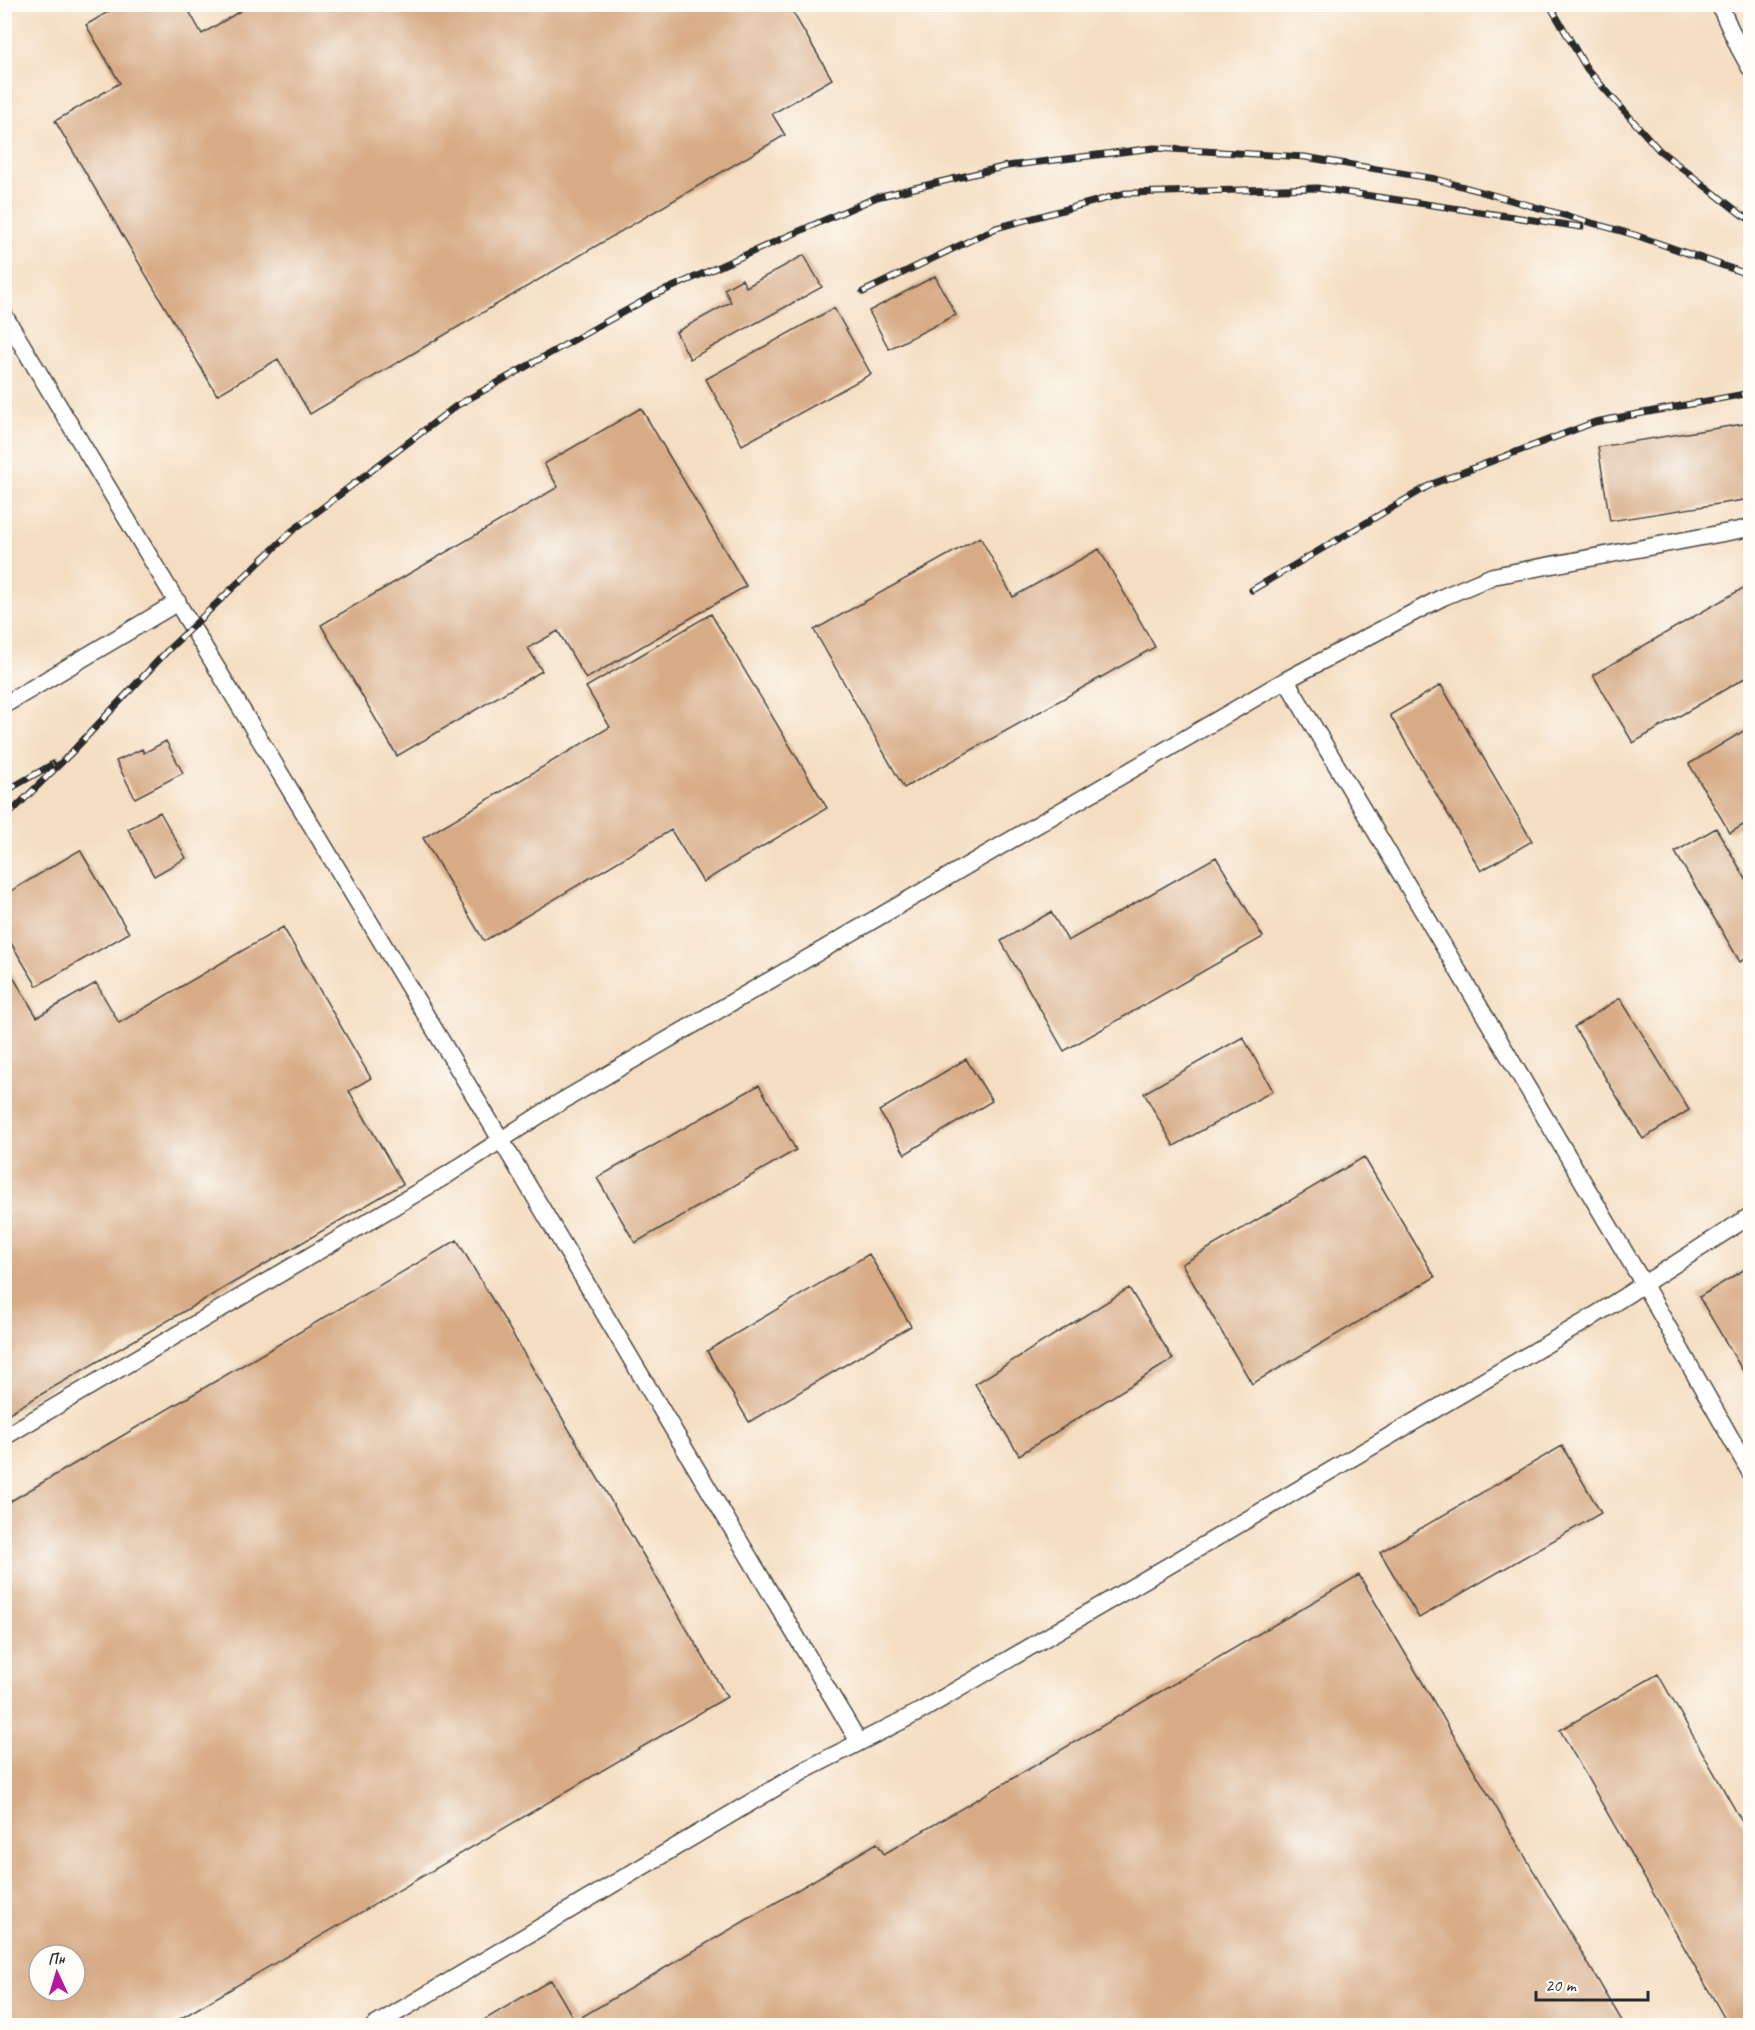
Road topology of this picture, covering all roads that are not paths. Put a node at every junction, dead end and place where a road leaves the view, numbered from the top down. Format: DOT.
graph roads {
  1 [pos="1719,4"];
  2 [pos="1750,68"];
  3 [pos="4,315"];
  4 [pos="1750,528"];
  5 [pos="178,602"];
  6 [pos="1286,681"];
  7 [pos="4,705"];
  8 [pos="501,1140"];
  9 [pos="1750,1216"];
  10 [pos="1643,1283"];
  11 [pos="4,1437"];
  12 [pos="1750,1472"];
  13 [pos="860,1742"];
  14 [pos="374,2025"];
  1 -- 2 [label="lane"];
  3 -- 5 [label="lane"];
  4 -- 6 [label="lane"];
  5 -- 7 [label="lane"];
  5 -- 8 [label="lane"];
  6 -- 8 [label="lane"];
  6 -- 10 [label="lane"];
  8 -- 11 [label="lane"];
  8 -- 13 [label="lane"];
  9 -- 10 [label="lane"];
  10 -- 12 [label="lane"];
  10 -- 13 [label="lane"];
  13 -- 14 [label="lane"];
}
